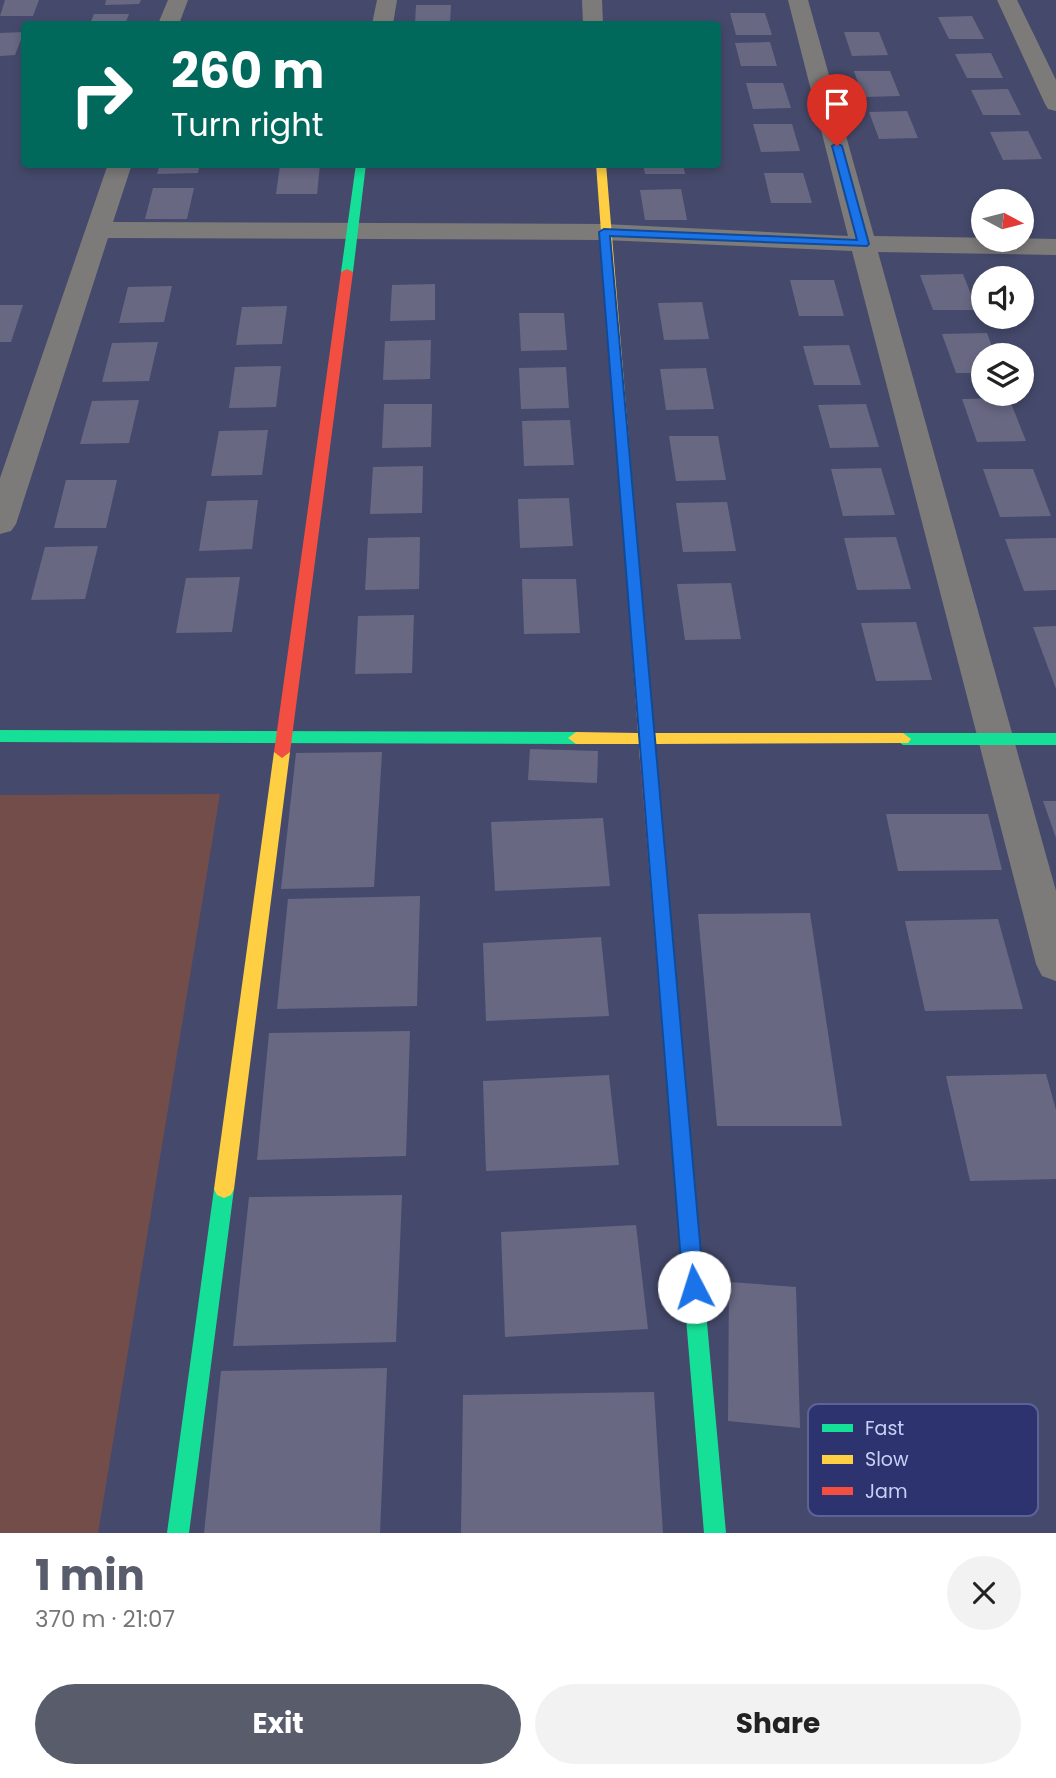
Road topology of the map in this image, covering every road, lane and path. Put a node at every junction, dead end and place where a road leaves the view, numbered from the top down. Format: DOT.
graph roads {
  1 [pos="178,0"];
  2 [pos="387,0"];
  3 [pos="592,0"];
  4 [pos="798,0"];
  5 [pos="1007,0"];
  6 [pos="170,21"];
  7 [pos="384,21"];
  8 [pos="593,21"];
  9 [pos="1056,104"];
  10 [pos="119,168"];
  11 [pos="360,168"];
  12 [pos="601,168"];
  13 [pos="97,230"];
  14 [pos="351,231"];
  15 [pos="604,232"];
  16 [pos="863,244"];
  17 [pos="1056,247"];
  18 [pos="0,524"];
  19 [pos="0,736"];
  20 [pos="283,738"];
  21 [pos="646,739"];
  22 [pos="1056,739"];
  23 [pos="995,740"];
  24 [pos="1056,964"];
  25 [pos="178,1533"];
  26 [pos="715,1533"];
  1 -- 6 [label="street"];
  2 -- 7 [label="street"];
  3 -- 8 [label="street"];
  4 -- 16 [label="street"];
  5 -- 9 [label="street"];
  10 -- 13 [label="street"];
  11 -- 14 [label="street"];
  12 -- 15 [label="street"];
  13 -- 14 [label="street"];
  13 -- 18 [label="street"];
  14 -- 15 [label="street"];
  14 -- 20 [label="street"];
  15 -- 16 [label="street"];
  15 -- 21 [label="street"];
  16 -- 17 [label="street"];
  16 -- 23 [label="street"];
  19 -- 20 [label="street"];
  20 -- 21 [label="street"];
  20 -- 25 [label="street"];
  21 -- 23 [label="street"];
  21 -- 26 [label="street"];
  22 -- 23 [label="street"];
  23 -- 24 [label="street"];
}
